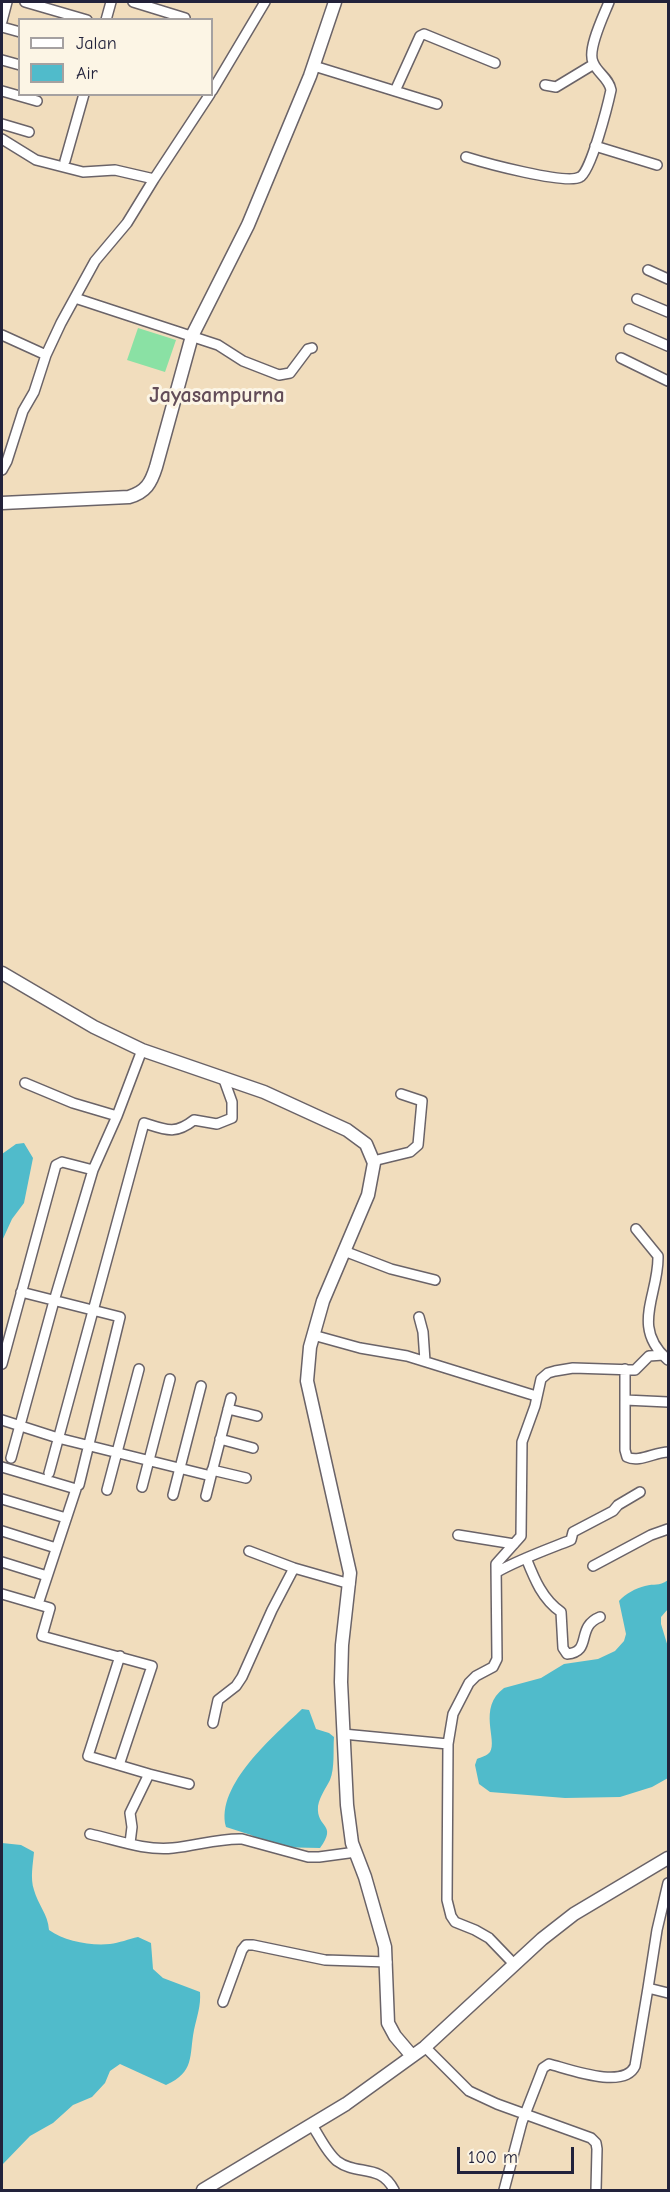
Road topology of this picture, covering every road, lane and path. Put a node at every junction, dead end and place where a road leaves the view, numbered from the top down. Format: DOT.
graph roads {
  1 [pos="7,2"];
  2 [pos="25,2"];
  3 [pos="111,2"];
  4 [pos="133,2"];
  5 [pos="264,2"];
  6 [pos="335,2"];
  7 [pos="609,2"];
  8 [pos="80,18"];
  9 [pos="107,18"];
  10 [pos="185,18"];
  11 [pos="2,21"];
  12 [pos="2,27"];
  13 [pos="18,31"];
  14 [pos="2,60"];
  15 [pos="495,63"];
  16 [pos="18,64"];
  17 [pos="594,64"];
  18 [pos="314,66"];
  19 [pos="545,85"];
  20 [pos="213,90"];
  21 [pos="2,91"];
  22 [pos="395,91"];
  23 [pos="18,96"];
  24 [pos="20,96"];
  25 [pos="83,96"];
  26 [pos="209,96"];
  27 [pos="37,101"];
  28 [pos="437,104"];
  29 [pos="2,124"];
  30 [pos="29,132"];
  31 [pos="2,139"];
  32 [pos="595,146"];
  33 [pos="466,157"];
  34 [pos="65,161"];
  35 [pos="657,165"];
  36 [pos="154,179"];
  37 [pos="648,270"];
  38 [pos="669,279"];
  39 [pos="75,298"];
  40 [pos="637,299"];
  41 [pos="669,312"];
  42 [pos="629,329"];
  43 [pos="2,335"];
  44 [pos="192,336"];
  45 [pos="669,346"];
  46 [pos="312,348"];
  47 [pos="46,355"];
  48 [pos="621,358"];
  49 [pos="669,381"];
  50 [pos="2,470"];
  51 [pos="2,504"];
  52 [pos="2,973"];
  53 [pos="142,1050"];
  54 [pos="223,1077"];
  55 [pos="25,1083"];
  56 [pos="401,1094"];
  57 [pos="117,1116"];
  58 [pos="373,1161"];
  59 [pos="93,1170"];
  60 [pos="636,1229"];
  61 [pos="344,1251"];
  62 [pos="435,1280"];
  63 [pos="21,1292"];
  64 [pos="54,1301"];
  65 [pos="93,1311"];
  66 [pos="419,1317"];
  67 [pos="312,1335"];
  68 [pos="666,1358"];
  69 [pos="425,1361"];
  70 [pos="2,1364"];
  71 [pos="139,1369"];
  72 [pos="625,1369"];
  73 [pos="170,1379"];
  74 [pos="201,1386"];
  75 [pos="537,1396"];
  76 [pos="231,1398"];
  77 [pos="625,1400"];
  78 [pos="669,1402"];
  79 [pos="228,1409"];
  80 [pos="257,1416"];
  81 [pos="2,1420"];
  82 [pos="20,1426"];
  83 [pos="58,1438"];
  84 [pos="220,1439"];
  85 [pos="88,1444"];
  86 [pos="254,1448"];
  87 [pos="117,1452"];
  88 [pos="669,1452"];
  89 [pos="11,1458"];
  90 [pos="149,1460"];
  91 [pos="2,1467"];
  92 [pos="180,1468"];
  93 [pos="49,1473"];
  94 [pos="212,1473"];
  95 [pos="246,1478"];
  96 [pos="79,1485"];
  97 [pos="142,1487"];
  98 [pos="108,1490"];
  99 [pos="640,1492"];
  100 [pos="173,1495"];
  101 [pos="206,1496"];
  102 [pos="2,1499"];
  103 [pos="66,1518"];
  104 [pos="669,1529"];
  105 [pos="2,1531"];
  106 [pos="458,1534"];
  107 [pos="514,1544"];
  108 [pos="56,1548"];
  109 [pos="249,1551"];
  110 [pos="526,1558"];
  111 [pos="2,1562"];
  112 [pos="593,1566"];
  113 [pos="294,1568"];
  114 [pos="497,1572"];
  115 [pos="47,1576"];
  116 [pos="350,1584"];
  117 [pos="2,1594"];
  118 [pos="38,1604"];
  119 [pos="600,1617"];
  120 [pos="120,1656"];
  121 [pos="213,1723"];
  122 [pos="343,1734"];
  123 [pos="448,1744"];
  124 [pos="119,1766"];
  125 [pos="148,1774"];
  126 [pos="189,1784"];
  127 [pos="90,1834"];
  128 [pos="130,1843"];
  129 [pos="356,1852"];
  130 [pos="669,1858"];
  131 [pos="669,1883"];
  132 [pos="387,1962"];
  133 [pos="514,1964"];
  134 [pos="648,1988"];
  135 [pos="669,1993"];
  136 [pos="223,2002"];
  137 [pos="425,2047"];
  138 [pos="412,2056"];
  139 [pos="526,2114"];
  140 [pos="312,2125"];
  141 [pos="203,2190"];
  142 [pos="394,2190"];
  143 [pos="504,2190"];
  144 [pos="596,2190"];
  1 -- 11 [label="street"];
  2 -- 8 [label="street"];
  3 -- 9 [label="street"];
  4 -- 10 [label="street"];
  5 -- 20 [label="street"];
  6 -- 18 [label="street"];
  7 -- 17 [label="street"];
  12 -- 13 [label="street"];
  14 -- 16 [label="street"];
  15 -- 22 [label="street"];
  17 -- 19 [label="street"];
  17 -- 32 [label="street"];
  18 -- 22 [label="street"];
  18 -- 44 [label="street"];
  21 -- 23 [label="street"];
  22 -- 28 [label="street"];
  24 -- 27 [label="street"];
  25 -- 34 [label="street"];
  26 -- 36 [label="street"];
  29 -- 30 [label="street"];
  31 -- 36 [label="street"];
  32 -- 33 [label="street"];
  32 -- 35 [label="street"];
  36 -- 39 [label="street"];
  37 -- 38 [label="street"];
  39 -- 44 [label="street"];
  39 -- 47 [label="street"];
  40 -- 41 [label="street"];
  42 -- 45 [label="street"];
  43 -- 47 [label="street"];
  44 -- 46 [label="street"];
  44 -- 51 [label="street"];
  47 -- 50 [label="street"];
  48 -- 49 [label="street"];
  52 -- 53 [label="street"];
  53 -- 54 [label="street"];
  53 -- 57 [label="street"];
  54 -- 58 [label="street"];
  54 -- 65 [label="street"];
  55 -- 57 [label="street"];
  56 -- 58 [label="street"];
  57 -- 59 [label="street"];
  58 -- 61 [label="street"];
  59 -- 63 [label="street"];
  59 -- 64 [label="street"];
  60 -- 68 [label="street"];
  61 -- 62 [label="street"];
  61 -- 67 [label="street"];
  63 -- 64 [label="street"];
  63 -- 70 [label="street"];
  64 -- 65 [label="street"];
  64 -- 82 [label="street"];
  65 -- 83 [label="street"];
  65 -- 85 [label="street"];
  66 -- 69 [label="street"];
  67 -- 69 [label="street"];
  67 -- 116 [label="street"];
  68 -- 72 [label="street"];
  69 -- 75 [label="street"];
  71 -- 87 [label="street"];
  72 -- 75 [label="street"];
  72 -- 77 [label="street"];
  73 -- 90 [label="street"];
  74 -- 92 [label="street"];
  75 -- 107 [label="street"];
  76 -- 79 [label="street"];
  77 -- 78 [label="street"];
  77 -- 88 [label="street"];
  79 -- 80 [label="street"];
  79 -- 84 [label="street"];
  81 -- 82 [label="street"];
  82 -- 83 [label="street"];
  82 -- 89 [label="street"];
  83 -- 85 [label="street"];
  83 -- 93 [label="street"];
  84 -- 86 [label="street"];
  84 -- 94 [label="street"];
  85 -- 87 [label="street"];
  85 -- 96 [label="street"];
  87 -- 90 [label="street"];
  87 -- 98 [label="street"];
  90 -- 92 [label="street"];
  90 -- 97 [label="street"];
  91 -- 103 [label="street"];
  92 -- 94 [label="street"];
  92 -- 100 [label="street"];
  94 -- 95 [label="street"];
  94 -- 101 [label="street"];
  99 -- 110 [label="street"];
  102 -- 103 [label="street"];
  103 -- 108 [label="street"];
  104 -- 112 [label="street"];
  105 -- 108 [label="street"];
  106 -- 107 [label="street"];
  107 -- 114 [label="street"];
  108 -- 115 [label="street"];
  109 -- 113 [label="street"];
  110 -- 114 [label="street"];
  110 -- 119 [label="street"];
  111 -- 115 [label="street"];
  113 -- 116 [label="street"];
  113 -- 121 [label="street"];
  114 -- 123 [label="street"];
  115 -- 118 [label="street"];
  116 -- 122 [label="street"];
  117 -- 118 [label="street"];
  118 -- 120 [label="street"];
  120 -- 124 [label="street"];
  120 -- 124 [label="street"];
  122 -- 123 [label="street"];
  122 -- 129 [label="street"];
  123 -- 133 [label="street"];
  124 -- 125 [label="street"];
  125 -- 126 [label="street"];
  125 -- 128 [label="street"];
  127 -- 128 [label="street"];
  128 -- 129 [label="street"];
  129 -- 132 [label="street"];
  130 -- 133 [label="street"];
  131 -- 134 [label="street"];
  132 -- 136 [label="street"];
  132 -- 138 [label="street"];
  133 -- 137 [label="street"];
  134 -- 135 [label="street"];
  134 -- 139 [label="street"];
  137 -- 138 [label="street"];
  137 -- 139 [label="street"];
  138 -- 140 [label="street"];
  139 -- 143 [label="street"];
  139 -- 144 [label="street"];
  140 -- 141 [label="street"];
  140 -- 142 [label="street"];
}
